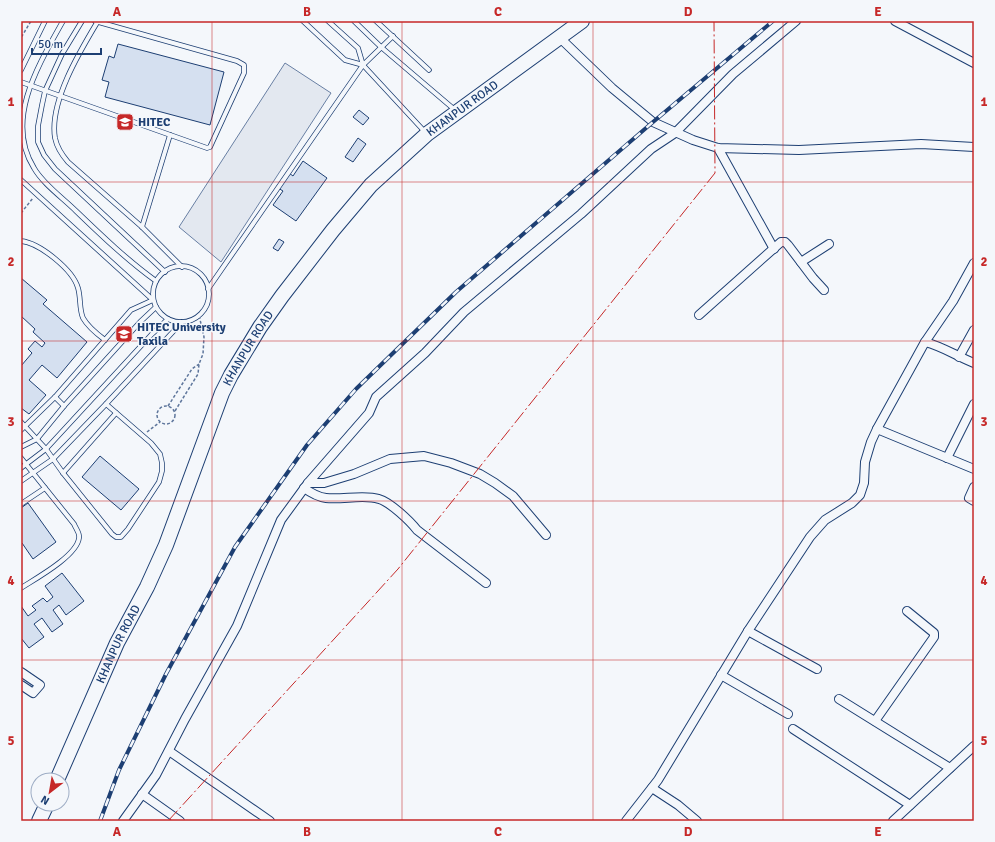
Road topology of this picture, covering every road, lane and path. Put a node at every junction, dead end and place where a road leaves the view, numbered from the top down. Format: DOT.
graph roads {
  1 [pos="31,21"];
  2 [pos="45,21"];
  3 [pos="63,21"];
  4 [pos="82,21"];
  5 [pos="97,21"];
  6 [pos="303,21"];
  7 [pos="328,21"];
  8 [pos="354,21"];
  9 [pos="376,21"];
  10 [pos="582,21"];
  11 [pos="796,21"];
  12 [pos="895,21"];
  13 [pos="21,36"];
  14 [pos="393,36"];
  15 [pos="560,38"];
  16 [pos="381,48"];
  17 [pos="974,63"];
  18 [pos="363,65"];
  19 [pos="21,70"];
  20 [pos="429,70"];
  21 [pos="21,82"];
  22 [pos="31,85"];
  23 [pos="45,91"];
  24 [pos="60,96"];
  25 [pos="456,112"];
  26 [pos="675,133"];
  27 [pos="427,134"];
  28 [pos="170,135"];
  29 [pos="718,148"];
  30 [pos="974,148"];
  31 [pos="26,154"];
  32 [pos="21,158"];
  33 [pos="21,180"];
  34 [pos="37,194"];
  35 [pos="21,213"];
  36 [pos="142,227"];
  37 [pos="21,241"];
  38 [pos="829,244"];
  39 [pos="774,249"];
  40 [pos="801,262"];
  41 [pos="974,264"];
  42 [pos="182,267"];
  43 [pos="165,272"];
  44 [pos="156,281"];
  45 [pos="208,289"];
  46 [pos="824,290"];
  47 [pos="154,300"];
  48 [pos="156,307"];
  49 [pos="199,315"];
  50 [pos="699,315"];
  51 [pos="168,319"];
  52 [pos="182,322"];
  53 [pos="974,330"];
  54 [pos="105,340"];
  55 [pos="925,342"];
  56 [pos="959,358"];
  57 [pos="974,363"];
  58 [pos="199,364"];
  59 [pos="55,397"];
  60 [pos="106,404"];
  61 [pos="974,404"];
  62 [pos="64,406"];
  63 [pos="168,406"];
  64 [pos="175,411"];
  65 [pos="116,413"];
  66 [pos="21,422"];
  67 [pos="160,422"];
  68 [pos="26,427"];
  69 [pos="877,429"];
  70 [pos="21,430"];
  71 [pos="143,436"];
  72 [pos="37,439"];
  73 [pos="21,447"];
  74 [pos="46,449"];
  75 [pos="21,458"];
  76 [pos="947,458"];
  77 [pos="53,459"];
  78 [pos="26,464"];
  79 [pos="21,468"];
  80 [pos="974,469"];
  81 [pos="33,473"];
  82 [pos="63,473"];
  83 [pos="21,481"];
  84 [pos="306,485"];
  85 [pos="974,487"];
  86 [pos="45,488"];
  87 [pos="974,501"];
  88 [pos="21,504"];
  89 [pos="546,535"];
  90 [pos="486,583"];
  91 [pos="21,588"];
  92 [pos="908,611"];
  93 [pos="748,631"];
  94 [pos="817,669"];
  95 [pos="21,672"];
  96 [pos="721,675"];
  97 [pos="21,685"];
  98 [pos="838,699"];
  99 [pos="788,714"];
  100 [pos="874,721"];
  101 [pos="793,729"];
  102 [pos="974,746"];
  103 [pos="169,751"];
  104 [pos="950,768"];
  105 [pos="61,772"];
  106 [pos="652,788"];
  107 [pos="142,794"];
  108 [pos="910,804"];
  109 [pos="123,821"];
  110 [pos="180,821"];
  111 [pos="270,821"];
  112 [pos="626,821"];
  113 [pos="697,821"];
  114 [pos="892,821"];
  1 -- 13 [label="path"];
  2 -- 19 [label="lane"];
  3 -- 22 [label="lane"];
  4 -- 23 [label="lane"];
  5 -- 24 [label="lane"];
  5 -- 28 [label="lane"];
  6 -- 18 [label="lane"];
  7 -- 18 [label="lane"];
  8 -- 16 [label="lane"];
  9 -- 14 [label="lane"];
  10 -- 15 [label="highway, KHANPUR ROAD"];
  11 -- 26 [label="street"];
  12 -- 17 [label="street"];
  14 -- 16 [label="lane"];
  14 -- 20 [label="lane"];
  15 -- 25 [label="highway, KHANPUR ROAD"];
  15 -- 26 [label="street"];
  16 -- 18 [label="lane"];
  16 -- 25 [label="lane"];
  18 -- 27 [label="lane"];
  18 -- 45 [label="lane"];
  21 -- 22 [label="lane"];
  22 -- 23 [label="lane"];
  22 -- 31 [label="lane"];
  23 -- 24 [label="lane"];
  23 -- 43 [label="lane"];
  24 -- 28 [label="lane"];
  24 -- 36 [label="lane"];
  25 -- 27 [label="highway, KHANPUR ROAD"];
  26 -- 29 [label="street"];
  26 -- 84 [label="street"];
  27 -- 105 [label="highway, KHANPUR ROAD"];
  28 -- 36 [label="lane"];
  29 -- 30 [label="street"];
  29 -- 39 [label="street"];
  31 -- 32 [label="lane"];
  31 -- 44 [label="lane"];
  33 -- 34 [label="lane"];
  34 -- 35 [label="path"];
  34 -- 47 [label="lane"];
  36 -- 42 [label="lane"];
  37 -- 54 [label="lane"];
  38 -- 40 [label="street"];
  39 -- 40 [label="street"];
  39 -- 50 [label="street"];
  40 -- 46 [label="street"];
  41 -- 55 [label="street"];
  42 -- 43 [label="lane"];
  42 -- 45 [label="lane"];
  43 -- 44 [label="lane"];
  44 -- 47 [label="lane"];
  45 -- 49 [label="lane"];
  47 -- 48 [label="lane"];
  47 -- 54 [label="lane"];
  48 -- 51 [label="lane"];
  48 -- 62 [label="lane"];
  49 -- 52 [label="lane"];
  49 -- 58 [label="path"];
  51 -- 52 [label="lane"];
  51 -- 74 [label="lane"];
  52 -- 60 [label="lane"];
  53 -- 56 [label="street"];
  54 -- 59 [label="lane"];
  55 -- 56 [label="street"];
  55 -- 69 [label="street"];
  56 -- 57 [label="street"];
  58 -- 63 [label="path"];
  58 -- 64 [label="path"];
  59 -- 62 [label="lane"];
  59 -- 68 [label="lane"];
  60 -- 65 [label="lane"];
  60 -- 77 [label="lane"];
  61 -- 76 [label="street"];
  62 -- 72 [label="lane"];
  63 -- 64 [label="path"];
  63 -- 67 [label="path"];
  64 -- 67 [label="path"];
  65 -- 71 [label="lane"];
  65 -- 82 [label="lane"];
  66 -- 68 [label="lane"];
  67 -- 71 [label="path"];
  68 -- 70 [label="lane"];
  68 -- 72 [label="lane"];
  69 -- 76 [label="street"];
  69 -- 93 [label="street"];
  71 -- 82 [label="lane"];
  72 -- 73 [label="lane"];
  72 -- 74 [label="lane"];
  74 -- 77 [label="lane"];
  74 -- 78 [label="lane"];
  75 -- 78 [label="lane"];
  76 -- 80 [label="street"];
  77 -- 81 [label="lane"];
  77 -- 82 [label="lane"];
  78 -- 79 [label="lane"];
  78 -- 81 [label="lane"];
  81 -- 83 [label="lane"];
  81 -- 86 [label="lane"];
  84 -- 89 [label="street"];
  84 -- 90 [label="street"];
  84 -- 103 [label="street"];
  85 -- 87 [label="street"];
  86 -- 88 [label="lane"];
  86 -- 91 [label="lane"];
  92 -- 100 [label="street"];
  93 -- 94 [label="street"];
  93 -- 96 [label="street"];
  95 -- 97 [label="street"];
  96 -- 99 [label="street"];
  96 -- 106 [label="street"];
  98 -- 100 [label="street"];
  100 -- 104 [label="street"];
  101 -- 108 [label="street"];
  102 -- 104 [label="street"];
  103 -- 107 [label="street"];
  103 -- 111 [label="street"];
  104 -- 108 [label="street"];
  106 -- 112 [label="street"];
  106 -- 113 [label="street"];
  107 -- 109 [label="street"];
  107 -- 110 [label="street"];
  108 -- 114 [label="street"];
}
